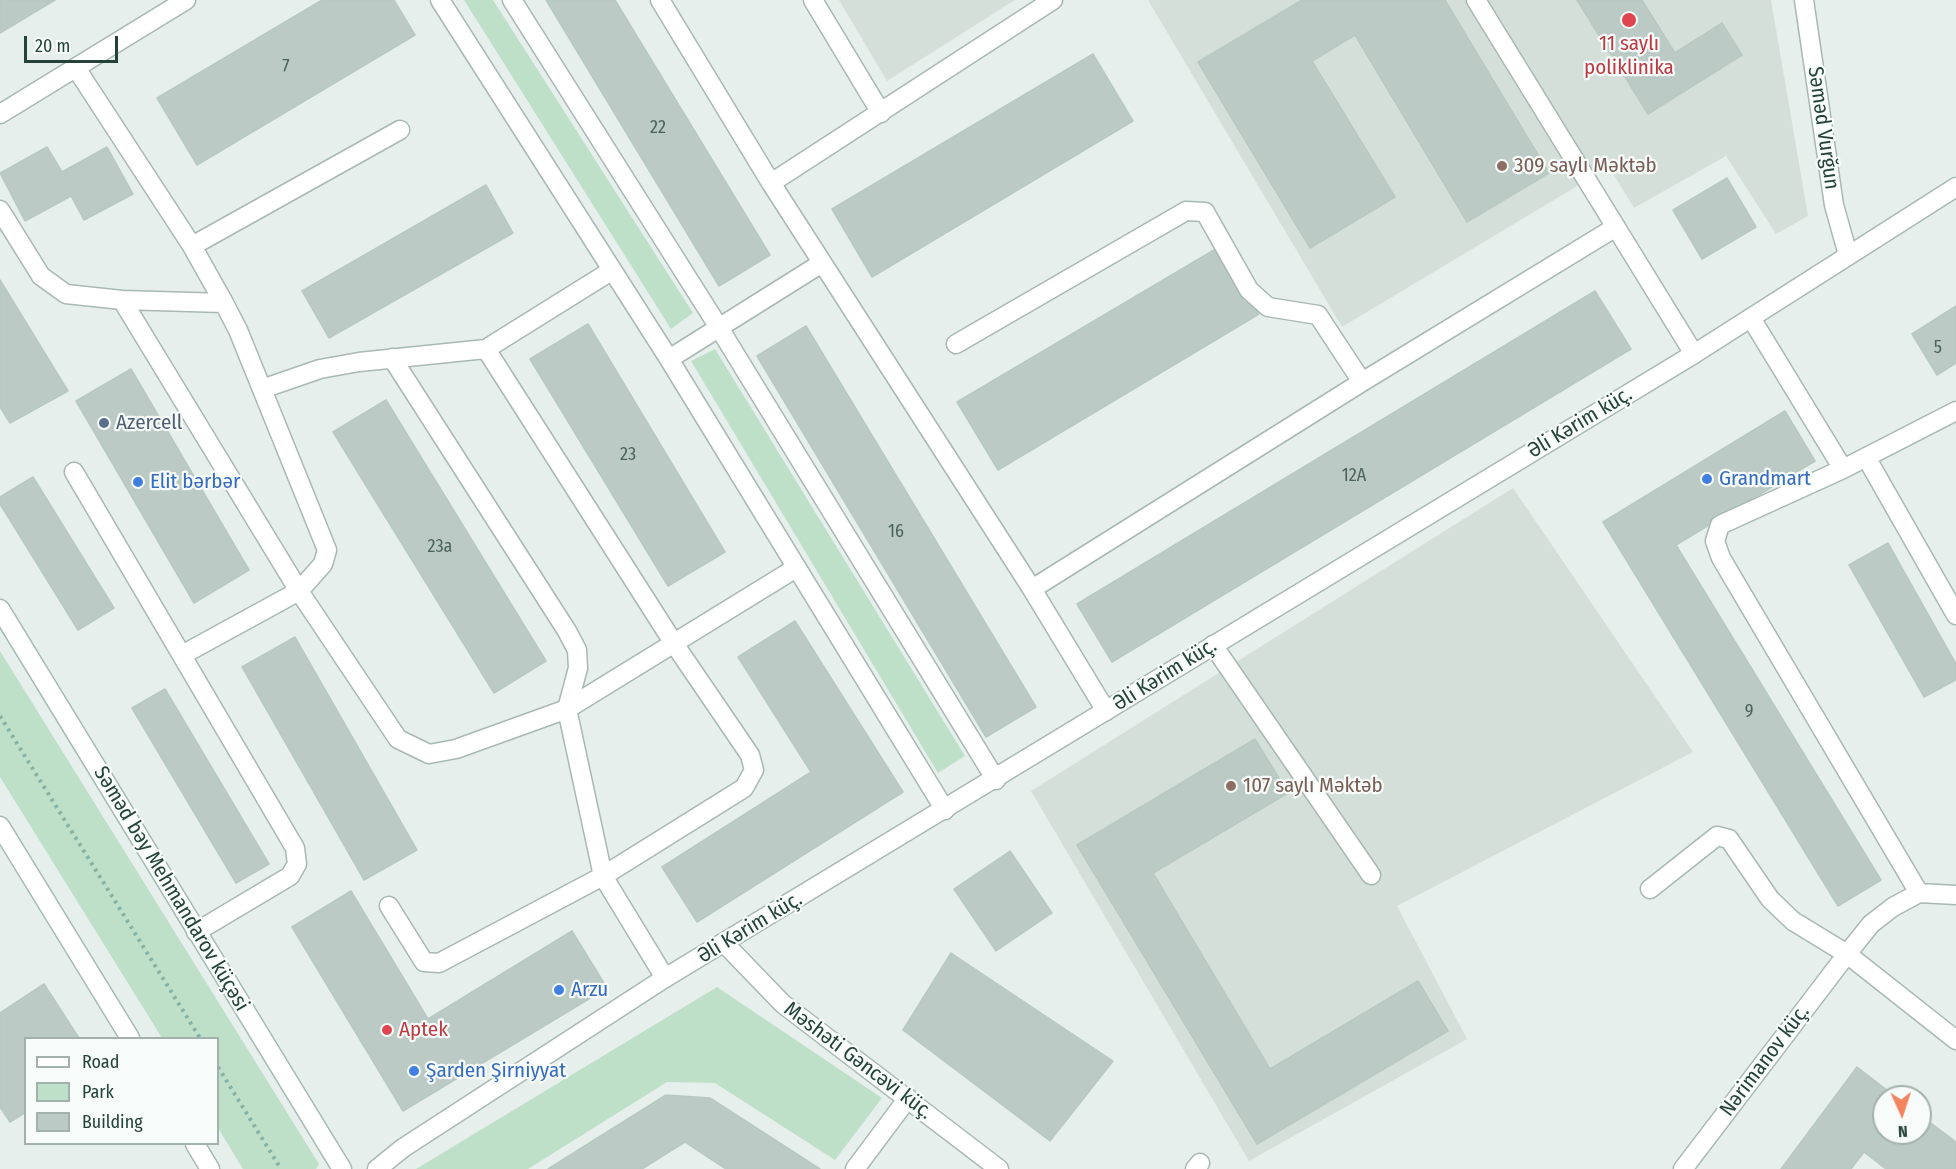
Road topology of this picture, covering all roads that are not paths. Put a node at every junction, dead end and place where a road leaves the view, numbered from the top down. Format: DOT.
graph roads {
  1 [pos="186,0"];
  2 [pos="440,0"];
  3 [pos="512,0"];
  4 [pos="660,0"];
  5 [pos="813,0"];
  6 [pos="1053,0"];
  7 [pos="1476,0"];
  8 [pos="1804,0"];
  9 [pos="76,68"];
  10 [pos="880,113"];
  11 [pos="0,114"];
  12 [pos="400,130"];
  13 [pos="771,183"];
  14 [pos="1956,188"];
  15 [pos="0,210"];
  16 [pos="1616,227"];
  17 [pos="192,246"];
  18 [pos="1848,255"];
  19 [pos="822,263"];
  20 [pos="611,271"];
  21 [pos="122,300"];
  22 [pos="224,303"];
  23 [pos="1751,318"];
  24 [pos="718,326"];
  25 [pos="956,344"];
  26 [pos="486,349"];
  27 [pos="1694,354"];
  28 [pos="392,358"];
  29 [pos="669,359"];
  30 [pos="1362,382"];
  31 [pos="262,389"];
  32 [pos="1956,411"];
  33 [pos="1866,457"];
  34 [pos="1843,469"];
  35 [pos="74,472"];
  36 [pos="796,568"];
  37 [pos="1032,589"];
  38 [pos="299,591"];
  39 [pos="0,609"];
  40 [pos="1956,615"];
  41 [pos="673,642"];
  42 [pos="1213,645"];
  43 [pos="182,655"];
  44 [pos="567,709"];
  45 [pos="1106,711"];
  46 [pos="996,780"];
  47 [pos="945,810"];
  48 [pos="0,826"];
  49 [pos="1371,874"];
  50 [pos="603,876"];
  51 [pos="1650,889"];
  52 [pos="1919,893"];
  53 [pos="1956,895"];
  54 [pos="388,906"];
  55 [pos="196,932"];
  56 [pos="725,944"];
  57 [pos="1847,954"];
  58 [pos="665,978"];
  59 [pos="129,1037"];
  60 [pos="1956,1040"];
  61 [pos="908,1098"];
  62 [pos="196,1145"];
  63 [pos="210,1169"];
  64 [pos="342,1169"];
  65 [pos="377,1169"];
  66 [pos="855,1169"];
  67 [pos="999,1169"];
  68 [pos="1683,1169"];
  1 -- 9 [label="street"];
  2 -- 20 [label="street"];
  3 -- 24 [label="street"];
  4 -- 13 [label="street"];
  5 -- 10 [label="street"];
  6 -- 10 [label="street"];
  7 -- 16 [label="street"];
  8 -- 18 [label="street, Səməd Vurğun"];
  9 -- 11 [label="street"];
  9 -- 17 [label="street"];
  10 -- 13 [label="street"];
  12 -- 17 [label="street"];
  13 -- 19 [label="street"];
  14 -- 18 [label="street, Əli Kərim küç."];
  15 -- 21 [label="street"];
  16 -- 27 [label="street"];
  16 -- 30 [label="street"];
  17 -- 22 [label="street"];
  18 -- 23 [label="street, Əli Kərim küç."];
  19 -- 24 [label="street"];
  19 -- 37 [label="street"];
  20 -- 26 [label="street"];
  20 -- 29 [label="street"];
  21 -- 22 [label="street"];
  21 -- 38 [label="street"];
  22 -- 31 [label="street"];
  23 -- 27 [label="street, Əli Kərim küç."];
  23 -- 34 [label="street"];
  24 -- 29 [label="street"];
  24 -- 46 [label="street"];
  25 -- 30 [label="street"];
  26 -- 28 [label="street"];
  26 -- 41 [label="street"];
  27 -- 42 [label="street, Əli Kərim küç."];
  28 -- 31 [label="street"];
  28 -- 44 [label="street"];
  29 -- 36 [label="street"];
  30 -- 37 [label="street"];
  31 -- 38 [label="street"];
  32 -- 33 [label="street"];
  33 -- 34 [label="street"];
  33 -- 40 [label="street"];
  34 -- 52 [label="street"];
  35 -- 43 [label="street"];
  36 -- 41 [label="street"];
  36 -- 47 [label="street"];
  37 -- 45 [label="street"];
  38 -- 43 [label="street"];
  38 -- 44 [label="street"];
  39 -- 55 [label="street, Səməd bəy Mehmandarov küçəsi"];
  41 -- 44 [label="street"];
  41 -- 50 [label="street"];
  42 -- 45 [label="street, Əli Kərim küç."];
  42 -- 49 [label="street"];
  43 -- 55 [label="street"];
  44 -- 50 [label="street"];
  45 -- 46 [label="street, Əli Kərim küç."];
  46 -- 47 [label="street, Əli Kərim küç."];
  47 -- 56 [label="street, Əli Kərim küç."];
  48 -- 59 [label="street"];
  50 -- 54 [label="street"];
  50 -- 58 [label="street"];
  51 -- 57 [label="street"];
  52 -- 53 [label="street"];
  52 -- 57 [label="street, Nərimanov küç."];
  55 -- 64 [label="street, Səməd bəy Mehmandarov küçəsi"];
  56 -- 58 [label="street, Əli Kərim küç."];
  56 -- 61 [label="street, Məshəti Gəncəvi küç."];
  57 -- 60 [label="street"];
  57 -- 68 [label="street, Nərimanov küç."];
  58 -- 65 [label="street, Əli Kərim küç."];
  61 -- 66 [label="street"];
  61 -- 67 [label="street, Məshəti Gəncəvi küç."];
  62 -- 63 [label="street"];
}
